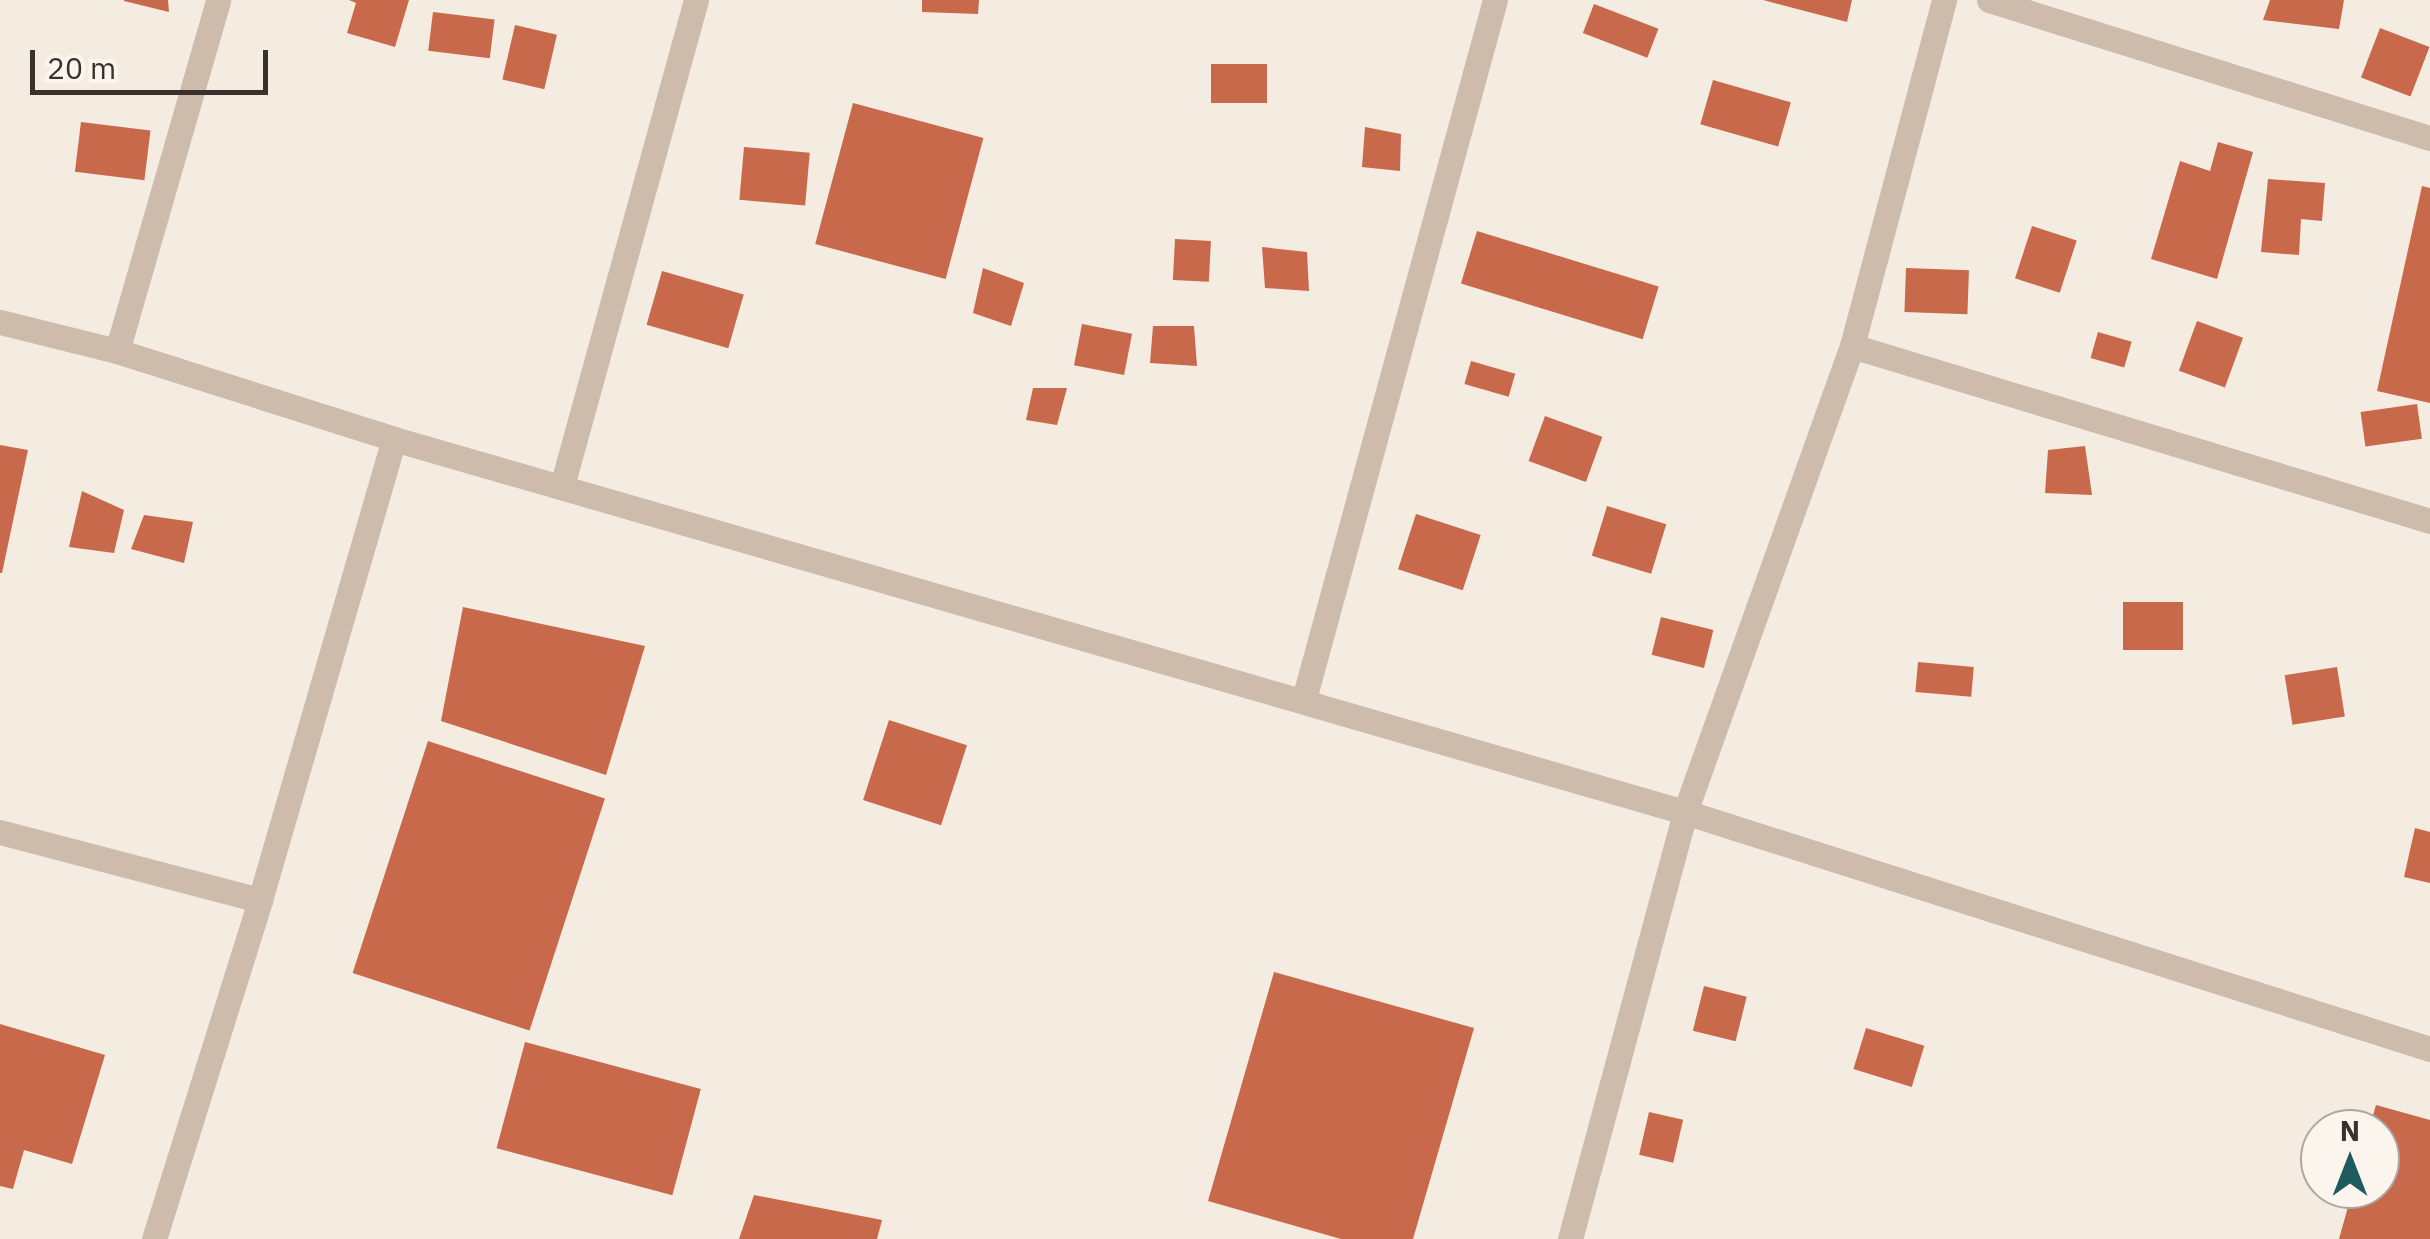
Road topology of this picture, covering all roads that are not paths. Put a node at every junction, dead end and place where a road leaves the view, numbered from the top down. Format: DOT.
graph roads {
  1 [pos="218,0"];
  2 [pos="696,0"];
  3 [pos="1495,0"];
  4 [pos="1944,0"];
  5 [pos="1989,0"];
  6 [pos="2430,138"];
  7 [pos="0,322"];
  8 [pos="1852,346"];
  9 [pos="118,352"];
  10 [pos="394,438"];
  11 [pos="562,486"];
  12 [pos="2430,520"];
  13 [pos="1304,698"];
  14 [pos="1685,812"];
  15 [pos="0,832"];
  16 [pos="260,900"];
  17 [pos="2430,1050"];
  18 [pos="154,1239"];
  19 [pos="1570,1239"];
  1 -- 9 [label="street"];
  2 -- 11 [label="street"];
  3 -- 13 [label="street"];
  4 -- 8 [label="street"];
  5 -- 6 [label="street"];
  7 -- 9 [label="street"];
  8 -- 12 [label="street"];
  8 -- 14 [label="street"];
  9 -- 10 [label="street"];
  10 -- 11 [label="street"];
  10 -- 16 [label="street"];
  11 -- 13 [label="street"];
  13 -- 14 [label="street"];
  14 -- 17 [label="street"];
  14 -- 19 [label="street"];
  15 -- 16 [label="street"];
  16 -- 18 [label="street"];
}
